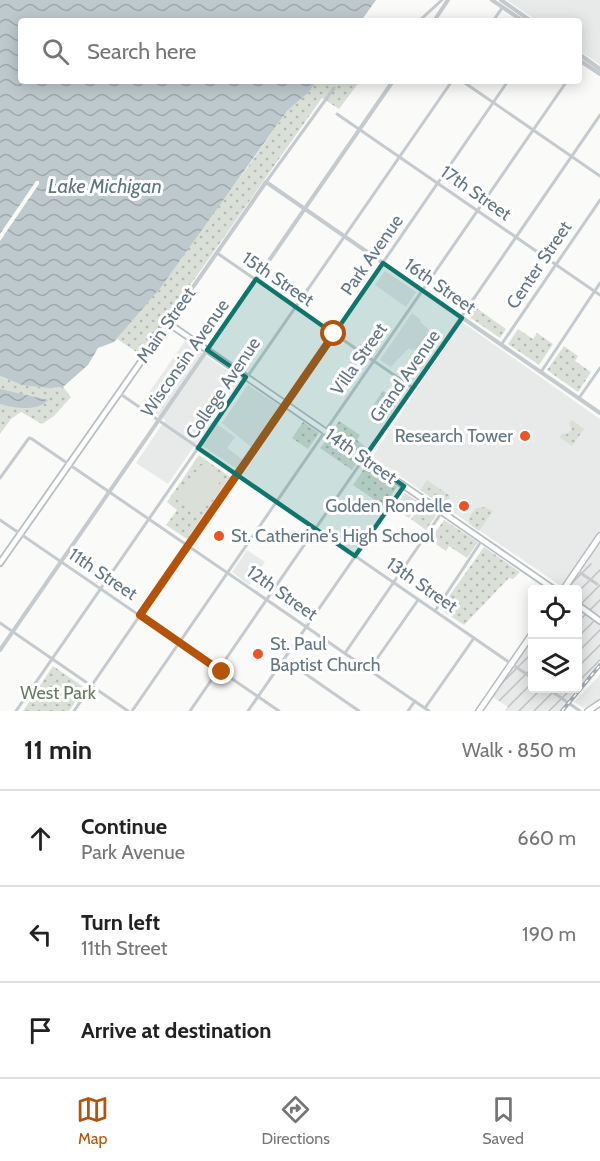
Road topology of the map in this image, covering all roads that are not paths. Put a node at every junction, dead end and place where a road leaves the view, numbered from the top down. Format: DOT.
graph roads {
  1 [pos="442,0"];
  2 [pos="448,0"];
  3 [pos="492,0"];
  4 [pos="501,0"];
  5 [pos="504,5"];
  6 [pos="432,9"];
  7 [pos="440,12"];
  8 [pos="422,18"];
  9 [pos="436,18"];
  10 [pos="495,18"];
  11 [pos="519,18"];
  12 [pos="526,18"];
  13 [pos="582,60"];
  14 [pos="582,60"];
  15 [pos="600,69"];
  16 [pos="600,74"];
  17 [pos="391,84"];
  18 [pos="450,84"];
  19 [pos="467,84"];
  20 [pos="506,84"];
  21 [pos="565,84"];
  22 [pos="334,88"];
  23 [pos="494,102"];
  24 [pos="337,114"];
  25 [pos="600,115"];
  26 [pos="360,129"];
  27 [pos="533,130"];
  28 [pos="400,157"];
  29 [pos="572,157"];
  30 [pos="600,176"];
  31 [pos="266,182"];
  32 [pos="438,183"];
  33 [pos="600,200"];
  34 [pos="304,209"];
  35 [pos="478,211"];
  36 [pos="345,237"];
  37 [pos="517,237"];
  38 [pos="217,253"];
  39 [pos="383,263"];
  40 [pos="556,265"];
  41 [pos="256,279"];
  42 [pos="600,283"];
  43 [pos="422,291"];
  44 [pos="595,291"];
  45 [pos="600,295"];
  46 [pos="295,306"];
  47 [pos="462,318"];
  48 [pos="168,323"];
  49 [pos="334,334"];
  50 [pos="501,345"];
  51 [pos="207,350"];
  52 [pos="374,361"];
  53 [pos="600,368"];
  54 [pos="541,372"];
  55 [pos="246,377"];
  56 [pos="413,388"];
  57 [pos="118,393"];
  58 [pos="579,398"];
  59 [pos="286,404"];
  60 [pos="600,412"];
  61 [pos="158,420"];
  62 [pos="325,431"];
  63 [pos="198,448"];
  64 [pos="364,458"];
  65 [pos="69,464"];
  66 [pos="237,475"];
  67 [pos="0,478"];
  68 [pos="404,486"];
  69 [pos="110,491"];
  70 [pos="276,502"];
  71 [pos="442,512"];
  72 [pos="149,518"];
  73 [pos="0,520"];
  74 [pos="316,529"];
  75 [pos="20,534"];
  76 [pos="600,536"];
  77 [pos="482,540"];
  78 [pos="189,545"];
  79 [pos="355,556"];
  80 [pos="61,562"];
  81 [pos="0,563"];
  82 [pos="576,570"];
  83 [pos="228,572"];
  84 [pos="394,583"];
  85 [pos="597,584"];
  86 [pos="548,585"];
  87 [pos="566,585"];
  88 [pos="100,589"];
  89 [pos="267,599"];
  90 [pos="418,599"];
  91 [pos="582,608"];
  92 [pos="435,611"];
  93 [pos="140,615"];
  94 [pos="600,619"];
  95 [pos="0,623"];
  96 [pos="307,627"];
  97 [pos="13,632"];
  98 [pos="474,638"];
  99 [pos="529,639"];
  100 [pos="180,642"];
  101 [pos="0,650"];
  102 [pos="345,653"];
  103 [pos="52,658"];
  104 [pos="284,659"];
  105 [pos="512,664"];
  106 [pos="219,670"];
  107 [pos="369,670"];
  108 [pos="528,675"];
  109 [pos="92,686"];
  110 [pos="554,693"];
  111 [pos="258,697"];
  112 [pos="415,701"];
  113 [pos="600,703"];
  114 [pos="427,710"];
  115 [pos="16,711"];
  116 [pos="74,711"];
  117 [pos="130,711"];
  118 [pos="190,711"];
  119 [pos="248,711"];
  120 [pos="279,711"];
  121 [pos="359,711"];
  122 [pos="408,711"];
  123 [pos="479,711"];
  124 [pos="580,711"];
  125 [pos="588,711"];
  1 -- 6 [label="street"];
  2 -- 7 [label="street"];
  3 -- 5 [label="street"];
  4 -- 5 [label="street"];
  5 -- 10 [label="street"];
  5 -- 11 [label="street"];
  5 -- 12 [label="street"];
  6 -- 7 [label="street"];
  6 -- 8 [label="street"];
  7 -- 9 [label="street"];
  13 -- 15 [label="street"];
  14 -- 16 [label="street"];
  17 -- 26 [label="street, Wisconsin Avenue"];
  18 -- 28 [label="street, College Avenue"];
  19 -- 23 [label="street"];
  20 -- 23 [label="street, Park Avenue"];
  21 -- 27 [label="street, Villa Street"];
  22 -- 31 [label="street, Main Street"];
  23 -- 27 [label="street"];
  23 -- 32 [label="street, Park Avenue"];
  24 -- 26 [label="street, 17th Street"];
  25 -- 29 [label="street, Grand Avenue"];
  26 -- 28 [label="street, 17th Street"];
  26 -- 34 [label="street, Wisconsin Avenue"];
  27 -- 29 [label="street"];
  27 -- 35 [label="street, Villa Street"];
  28 -- 32 [label="street, 17th Street"];
  28 -- 36 [label="street, College Avenue"];
  29 -- 30 [label="street"];
  29 -- 37 [label="street, Grand Avenue"];
  31 -- 34 [label="street, 16th Street"];
  31 -- 38 [label="street, Main Street"];
  32 -- 35 [label="street, 17th Street"];
  32 -- 39 [label="street, Park Avenue"];
  33 -- 40 [label="street, Center Street"];
  34 -- 36 [label="street, 16th Street"];
  34 -- 41 [label="street, Wisconsin Avenue"];
  35 -- 37 [label="street, 17th Street"];
  35 -- 43 [label="street, Villa Street"];
  36 -- 39 [label="street, 16th Street"];
  36 -- 46 [label="street, College Avenue"];
  37 -- 40 [label="street, 17th Street"];
  37 -- 47 [label="street, Grand Avenue"];
  38 -- 41 [label="street, 15th Street"];
  38 -- 48 [label="street, Main Street"];
  39 -- 43 [label="street, 16th Street"];
  39 -- 49 [label="street, Park Avenue"];
  40 -- 44 [label="street, 17th Street"];
  40 -- 50 [label="street, Center Street"];
  41 -- 46 [label="street, 15th Street"];
  41 -- 51 [label="street, Wisconsin Avenue"];
  42 -- 44 [label="street"];
  43 -- 47 [label="street, 16th Street"];
  43 -- 52 [label="street, Villa Street"];
  44 -- 45 [label="street, 17th Street"];
  44 -- 54 [label="street"];
  46 -- 49 [label="street, 15th Street"];
  46 -- 55 [label="street, College Avenue"];
  47 -- 50 [label="street, 16th Street"];
  47 -- 56 [label="street, Grand Avenue"];
  48 -- 51 [label="main road, 14th Street"];
  48 -- 57 [label="main road, Main Street"];
  49 -- 52 [label="street, 15th Street"];
  49 -- 59 [label="street, Park Avenue"];
  50 -- 54 [label="street, 16th Street"];
  51 -- 55 [label="main road, 14th Street"];
  51 -- 61 [label="street, Wisconsin Avenue"];
  52 -- 56 [label="street, 15th Street"];
  52 -- 62 [label="street, Villa Street"];
  53 -- 58 [label="street"];
  54 -- 58 [label="street, 16th Street"];
  55 -- 59 [label="main road, 14th Street"];
  55 -- 63 [label="street, College Avenue"];
  56 -- 64 [label="street, Grand Avenue"];
  57 -- 61 [label="street, 13th Street"];
  57 -- 65 [label="main road, Main Street"];
  58 -- 60 [label="street, 16th Street"];
  59 -- 62 [label="main road, 14th Street"];
  59 -- 66 [label="street, Park Avenue"];
  61 -- 63 [label="street, 13th Street"];
  61 -- 69 [label="street, Wisconsin Avenue"];
  62 -- 64 [label="main road, 14th Street"];
  62 -- 70 [label="street, Villa Street"];
  63 -- 66 [label="street, 13th Street"];
  63 -- 72 [label="street, College Avenue"];
  64 -- 68 [label="main road, 14th Street"];
  64 -- 74 [label="street, Grand Avenue"];
  65 -- 67 [label="street, 12th Street"];
  65 -- 69 [label="street, 12th Street"];
  65 -- 75 [label="main road, Main Street"];
  66 -- 70 [label="street, 13th Street"];
  66 -- 78 [label="street, Park Avenue"];
  68 -- 71 [label="main road, 14th Street"];
  68 -- 79 [label="street"];
  69 -- 72 [label="street, 12th Street"];
  69 -- 80 [label="street, Wisconsin Avenue"];
  70 -- 74 [label="street, 13th Street"];
  70 -- 83 [label="street, Villa Street"];
  71 -- 77 [label="main road, 14th Street"];
  71 -- 84 [label="street"];
  72 -- 78 [label="street, 12th Street"];
  72 -- 88 [label="street, College Avenue"];
  73 -- 75 [label="street, 11th Street"];
  74 -- 79 [label="street, 13th Street"];
  74 -- 89 [label="street, Grand Avenue"];
  75 -- 80 [label="street, 11th Street"];
  75 -- 81 [label="main road, Main Street"];
  76 -- 82 [label="main road"];
  77 -- 86 [label="main road, 14th Street"];
  77 -- 92 [label="street"];
  78 -- 83 [label="street, 12th Street"];
  78 -- 93 [label="street, Park Avenue"];
  79 -- 84 [label="street, 13th Street"];
  79 -- 96 [label="street"];
  80 -- 88 [label="street, 11th Street"];
  80 -- 97 [label="street, Wisconsin Avenue"];
  82 -- 85 [label="street"];
  82 -- 87 [label="main road"];
  83 -- 89 [label="street, 12th Street"];
  83 -- 100 [label="street, Villa Street"];
  84 -- 90 [label="street, 13th Street"];
  84 -- 102 [label="street"];
  88 -- 93 [label="street, 11th Street"];
  88 -- 103 [label="street, College Avenue"];
  89 -- 96 [label="street, 12th Street"];
  89 -- 106 [label="street, Grand Avenue"];
  90 -- 92 [label="street, 13th Street"];
  90 -- 107 [label="street"];
  91 -- 94 [label="main road"];
  92 -- 98 [label="street, 13th Street"];
  93 -- 100 [label="street, 11th Street"];
  93 -- 109 [label="street, Park Avenue"];
  95 -- 97 [label="street"];
  96 -- 102 [label="street, 12th Street"];
  96 -- 104 [label="street"];
  97 -- 101 [label="street, Wisconsin Avenue"];
  97 -- 103 [label="street"];
  98 -- 105 [label="street, 13th Street"];
  98 -- 114 [label="street"];
  99 -- 105 [label="main road"];
  100 -- 106 [label="street, 11th Street"];
  100 -- 117 [label="street, Villa Street"];
  102 -- 107 [label="street, 12th Street"];
  103 -- 109 [label="street"];
  103 -- 115 [label="street, College Avenue"];
  104 -- 111 [label="street"];
  104 -- 121 [label="street"];
  105 -- 108 [label="street, 13th Street"];
  105 -- 123 [label="main road"];
  106 -- 111 [label="street, 11th Street"];
  106 -- 118 [label="street, Grand Avenue"];
  107 -- 112 [label="street, 12th Street"];
  109 -- 116 [label="street, Park Avenue"];
  109 -- 117 [label="street"];
  110 -- 124 [label="street"];
  111 -- 119 [label="street"];
  111 -- 120 [label="street, 11th Street"];
  112 -- 114 [label="street, 12th Street"];
  112 -- 122 [label="street"];
  113 -- 125 [label="main road"];
}
